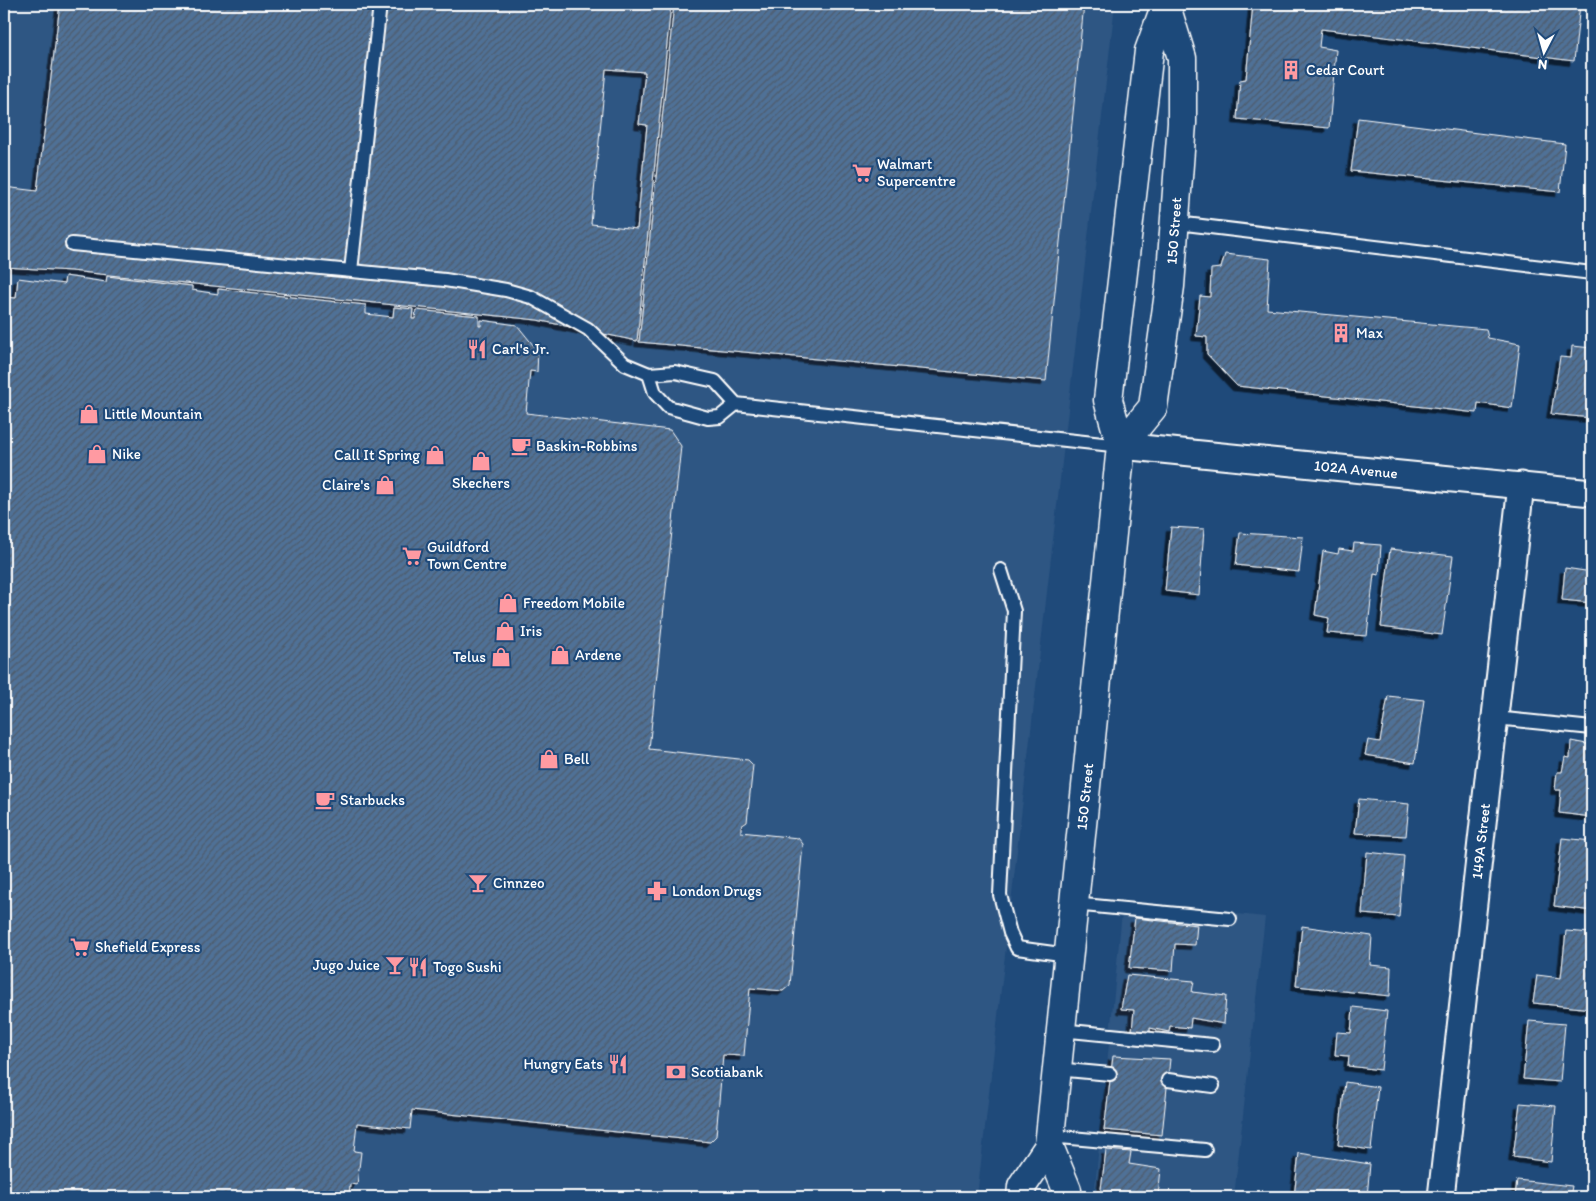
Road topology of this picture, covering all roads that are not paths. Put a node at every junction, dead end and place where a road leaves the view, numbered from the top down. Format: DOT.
graph roads {
  1 [pos="380,4"];
  2 [pos="1166,5"];
  3 [pos="1177,223"];
  4 [pos="72,244"];
  5 [pos="351,271"];
  6 [pos="1592,273"];
  7 [pos="649,374"];
  8 [pos="736,404"];
  9 [pos="1121,446"];
  10 [pos="1522,485"];
  11 [pos="1592,493"];
  12 [pos="1001,570"];
  13 [pos="1495,718"];
  14 [pos="1592,728"];
  15 [pos="1074,904"];
  16 [pos="1230,919"];
  17 [pos="1068,955"];
  18 [pos="1060,1030"];
  19 [pos="1212,1045"];
  20 [pos="1056,1070"];
  21 [pos="1110,1074"];
  22 [pos="1168,1080"];
  23 [pos="1213,1086"];
  24 [pos="1049,1141"];
  25 [pos="1205,1150"];
  26 [pos="1021,1197"];
  27 [pos="1066,1197"];
  28 [pos="1441,1197"];
  1 -- 5 [label="lane"];
  2 -- 3 [label="main road, 150 Street"];
  2 -- 9 [label="main road, 150 Street"];
  3 -- 6 [label="lane"];
  3 -- 9 [label="main road, 150 Street"];
  4 -- 5 [label="lane"];
  5 -- 7 [label="lane"];
  7 -- 8 [label="lane"];
  7 -- 8 [label="lane"];
  8 -- 9 [label="lane"];
  9 -- 10 [label="street, 102A Avenue"];
  9 -- 15 [label="main road, 150 Street"];
  10 -- 11 [label="street, 102A Avenue"];
  10 -- 13 [label="street, 149A Street"];
  12 -- 17 [label="lane"];
  13 -- 14 [label="lane"];
  13 -- 28 [label="street, 149A Street"];
  15 -- 16 [label="lane"];
  15 -- 17 [label="main road, 150 Street"];
  17 -- 18 [label="main road, 150 Street"];
  18 -- 19 [label="lane"];
  18 -- 20 [label="main road, 150 Street"];
  20 -- 21 [label="lane"];
  20 -- 24 [label="main road, 150 Street"];
  22 -- 23 [label="lane"];
  24 -- 25 [label="lane"];
  24 -- 26 [label="main road, 150 Street"];
  24 -- 27 [label="main road, 150 Street"];
}
